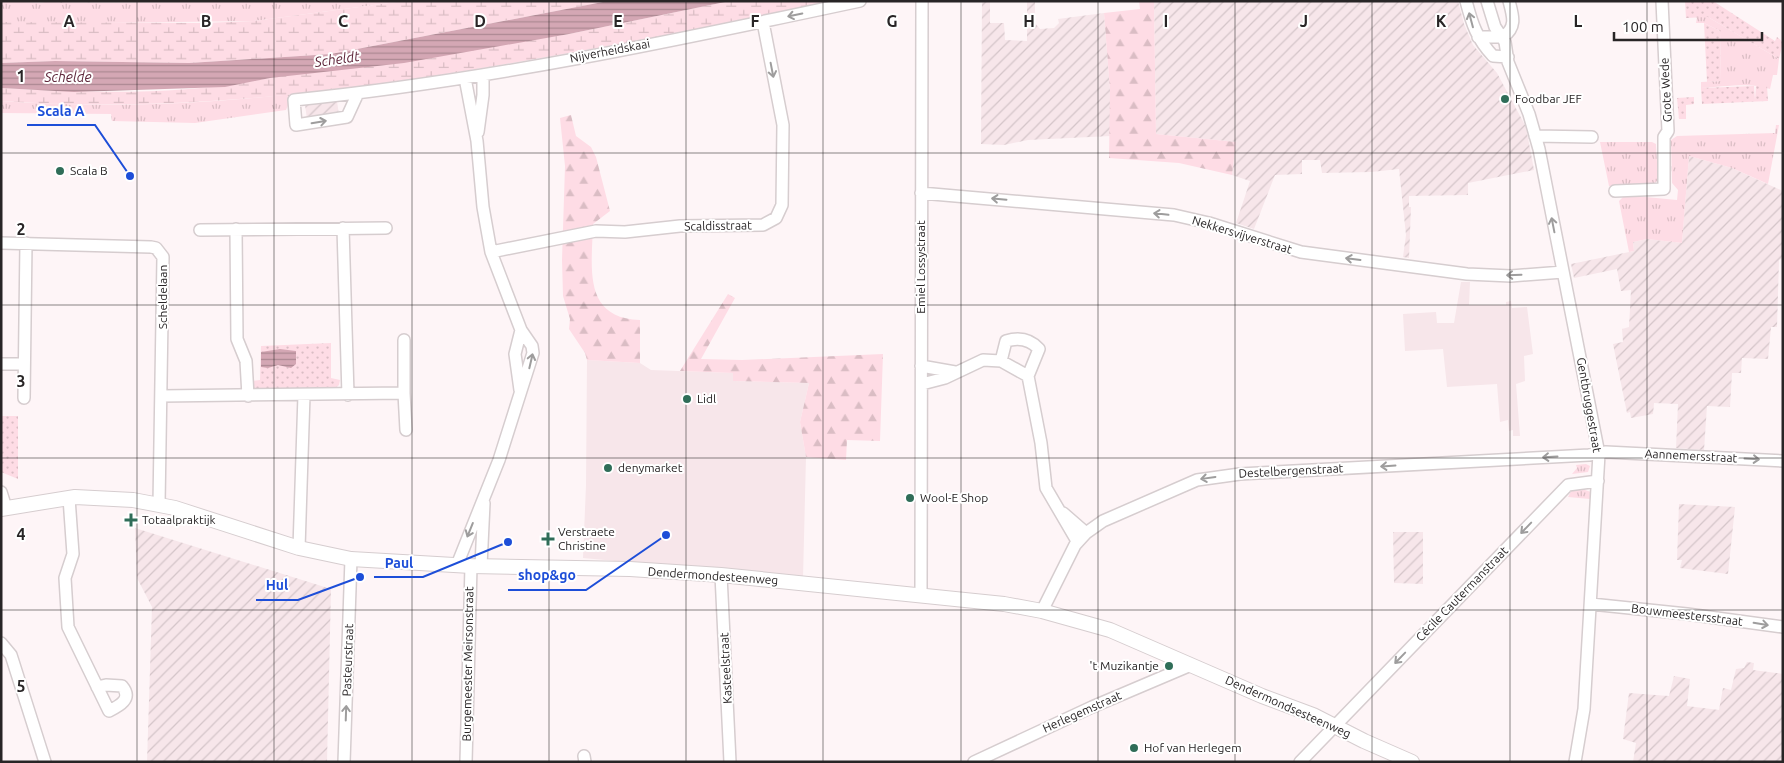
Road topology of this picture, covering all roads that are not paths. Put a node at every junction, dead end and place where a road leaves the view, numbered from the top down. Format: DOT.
graph roads {
  1 [pos="860,1"];
  2 [pos="922,1"];
  3 [pos="1466,1"];
  4 [pos="1486,1"];
  5 [pos="1509,1"];
  6 [pos="1662,1"];
  7 [pos="763,22"];
  8 [pos="1478,37"];
  9 [pos="1502,37"];
  10 [pos="1508,57"];
  11 [pos="483,75"];
  12 [pos="465,78"];
  13 [pos="358,93"];
  14 [pos="1535,136"];
  15 [pos="1592,137"];
  16 [pos="477,141"];
  17 [pos="1615,190"];
  18 [pos="921,193"];
  19 [pos="343,228"];
  20 [pos="386,228"];
  21 [pos="236,229"];
  22 [pos="200,230"];
  23 [pos="1,243"];
  24 [pos="26,243"];
  25 [pos="492,252"];
  26 [pos="1563,272"];
  27 [pos="521,330"];
  28 [pos="404,340"];
  29 [pos="1001,361"];
  30 [pos="1,364"];
  31 [pos="24,364"];
  32 [pos="921,366"];
  33 [pos="955,372"];
  34 [pos="1028,376"];
  35 [pos="922,384"];
  36 [pos="404,393"];
  37 [pos="520,394"];
  38 [pos="304,395"];
  39 [pos="348,395"];
  40 [pos="162,396"];
  41 [pos="248,396"];
  42 [pos="24,398"];
  43 [pos="406,430"];
  44 [pos="1599,454"];
  45 [pos="1783,461"];
  46 [pos="1598,481"];
  47 [pos="1,492"];
  48 [pos="485,494"];
  49 [pos="69,498"];
  50 [pos="159,504"];
  51 [pos="3,509"];
  52 [pos="1082,537"];
  53 [pos="299,548"];
  54 [pos="351,559"];
  55 [pos="470,566"];
  56 [pos="721,575"];
  57 [pos="921,595"];
  58 [pos="1591,604"];
  59 [pos="1042,611"];
  60 [pos="1783,627"];
  61 [pos="1,643"];
  62 [pos="1191,665"];
  63 [pos="97,687"];
  64 [pos="1335,726"];
  65 [pos="45,762"];
  66 [pos="344,762"];
  67 [pos="466,762"];
  68 [pos="730,762"];
  69 [pos="974,762"];
  70 [pos="1300,762"];
  71 [pos="1412,762"];
  72 [pos="1575,762"];
  1 -- 7 [label="street, Nijverheidskaai, one-way"];
  2 -- 18 [label="street, Emiel Lossystraat"];
  8 -- 3 [label="street, one-way"];
  4 -- 9 [label="street, Gentbruggestraat"];
  5 -- 9 [label="street"];
  6 -- 17 [label="street, Grote Wede"];
  7 -- 11 [label="street, Nijverheidskaai"];
  7 -- 25 [label="street, Scaldisstraat, one-way"];
  8 -- 9 [label="street"];
  8 -- 10 [label="street"];
  9 -- 10 [label="street, Gentbruggestraat"];
  10 -- 14 [label="street, Gentbruggestraat"];
  11 -- 12 [label="street, Nijverheidskaai"];
  11 -- 16 [label="street"];
  12 -- 13 [label="street, Nijverheidskaai"];
  12 -- 16 [label="street"];
  13 -- 13 [label="street, Nijverheidskaai, one-way"];
  14 -- 15 [label="street"];
  26 -- 14 [label="street, Gentbruggestraat, one-way"];
  16 -- 25 [label="street"];
  26 -- 18 [label="street, Nekkersvijverstraat, one-way"];
  18 -- 32 [label="street, Emiel Lossystraat"];
  19 -- 20 [label="street"];
  19 -- 21 [label="street"];
  19 -- 39 [label="street"];
  21 -- 22 [label="street"];
  21 -- 41 [label="street"];
  23 -- 24 [label="street, Scheldelaan"];
  24 -- 31 [label="street"];
  24 -- 40 [label="street, Scheldelaan"];
  25 -- 27 [label="street"];
  26 -- 44 [label="street, Gentbruggestraat"];
  27 -- 37 [label="street"];
  37 -- 27 [label="street, one-way"];
  28 -- 36 [label="street"];
  29 -- 33 [label="street"];
  29 -- 34 [label="street"];
  29 -- 34 [label="street"];
  30 -- 31 [label="street"];
  31 -- 42 [label="street"];
  32 -- 33 [label="street"];
  32 -- 35 [label="street, Emiel Lossystraat"];
  33 -- 35 [label="street"];
  34 -- 52 [label="street"];
  35 -- 57 [label="street, Emiel Lossystraat"];
  36 -- 39 [label="street"];
  36 -- 43 [label="street"];
  37 -- 48 [label="street"];
  38 -- 39 [label="street"];
  38 -- 41 [label="street"];
  38 -- 53 [label="street"];
  40 -- 41 [label="street"];
  40 -- 50 [label="street, Scheldelaan"];
  44 -- 45 [label="street, Aannemersstraat, one-way"];
  44 -- 46 [label="street, Gentbruggestraat"];
  44 -- 52 [label="street, Destelbergenstraat, one-way"];
  46 -- 58 [label="street, Gentbruggestraat"];
  46 -- 64 [label="street, Cécile Cautermanstraat, one-way"];
  47 -- 51 [label="street"];
  48 -- 55 [label="street, one-way"];
  48 -- 55 [label="street, Burgemeester Meirsonstraat"];
  49 -- 50 [label="main road, Dendermondesteenweg"];
  49 -- 51 [label="main road, Dendermondesteenweg"];
  49 -- 63 [label="street"];
  50 -- 53 [label="main road, Dendermondesteenweg"];
  52 -- 59 [label="street"];
  53 -- 54 [label="main road, Dendermondesteenweg"];
  54 -- 55 [label="main road, Dendermondesteenweg"];
  66 -- 54 [label="street, Pasteurstraat, one-way"];
  55 -- 56 [label="main road, Dendermondesteenweg"];
  55 -- 67 [label="street, Burgemeester Meirsonstraat"];
  56 -- 57 [label="main road, Dendermondesteenweg"];
  56 -- 68 [label="street, Kasteelstraat"];
  57 -- 59 [label="main road, Dendermondesteenweg"];
  58 -- 60 [label="street, Bouwmeestersstraat, one-way"];
  58 -- 72 [label="street, Gentbruggestraat"];
  59 -- 62 [label="main road, Dendermondsesteenweg"];
  61 -- 65 [label="street"];
  62 -- 64 [label="main road, Dendermondsesteenweg"];
  62 -- 69 [label="street, Herlegemstraat"];
  64 -- 70 [label="street, Cécile Cautermanstraat"];
  64 -- 71 [label="main road, Dendermondsesteenweg"];
}
